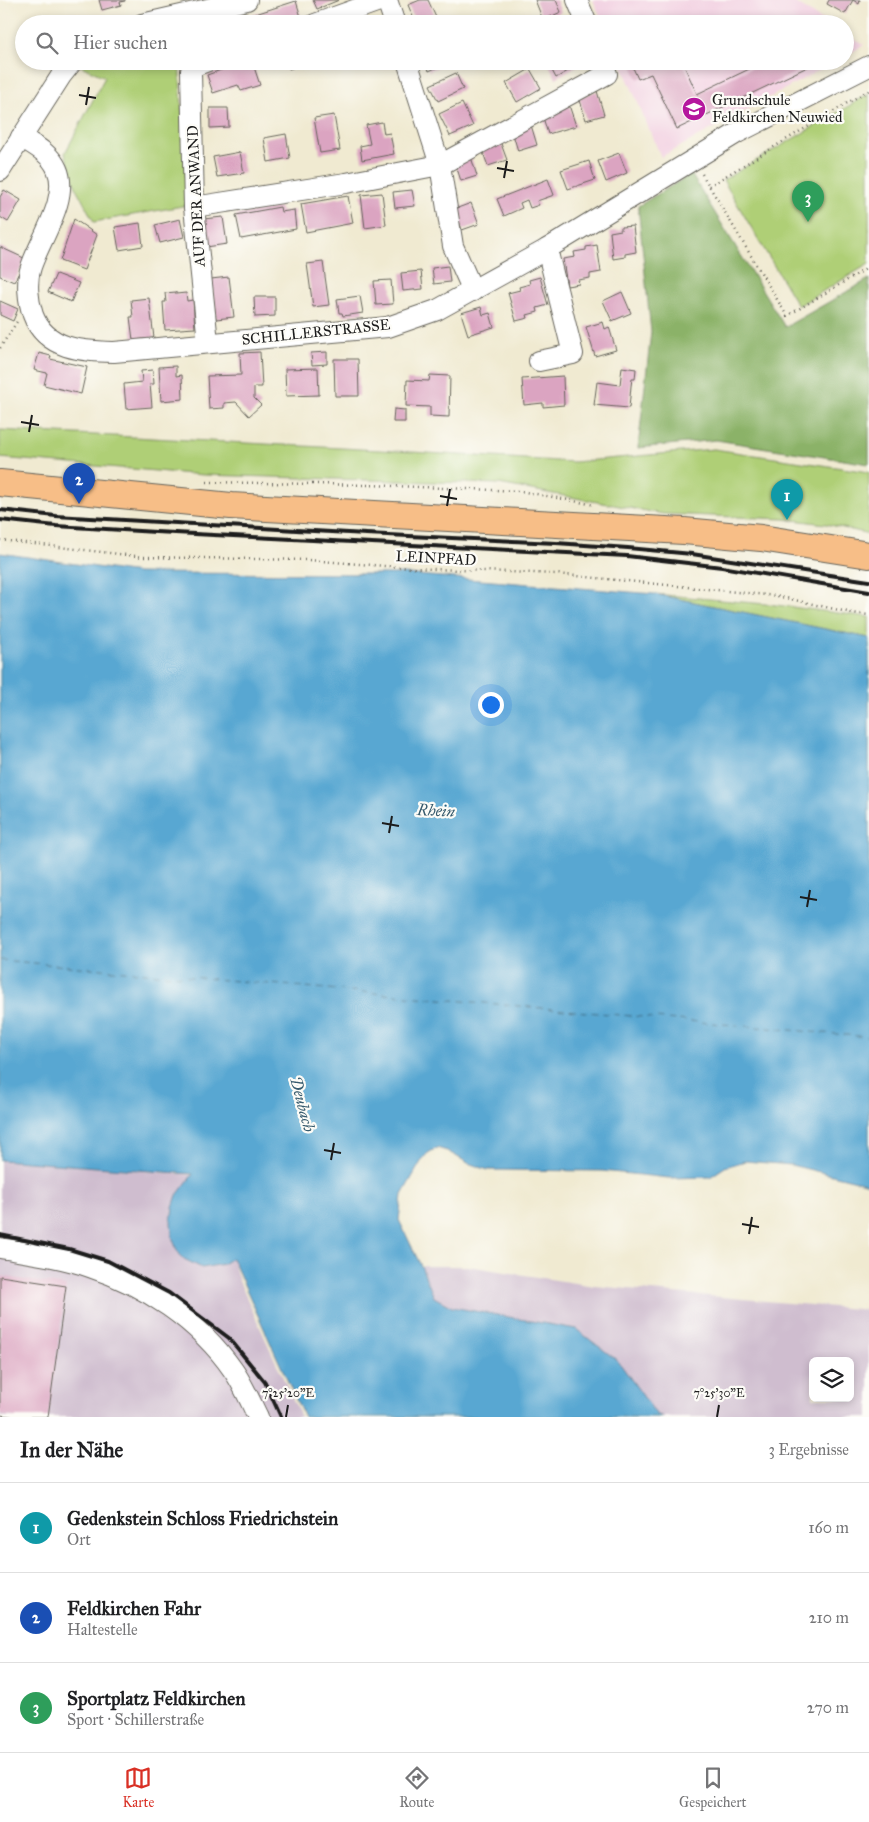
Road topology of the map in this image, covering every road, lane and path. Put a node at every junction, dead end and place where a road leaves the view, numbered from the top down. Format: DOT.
graph roads {
  1 [pos="247,0"];
  2 [pos="382,0"];
  3 [pos="387,0"];
  4 [pos="577,0"];
  5 [pos="181,15"];
  6 [pos="340,15"];
  7 [pos="392,15"];
  8 [pos="583,15"];
  9 [pos="869,66"];
  10 [pos="67,70"];
  11 [pos="191,70"];
  12 [pos="410,70"];
  13 [pos="605,70"];
  14 [pos="869,90"];
  15 [pos="21,137"];
  16 [pos="440,166"];
  17 [pos="0,170"];
  18 [pos="194,207"];
  19 [pos="547,249"];
  20 [pos="869,267"];
  21 [pos="473,291"];
  22 [pos="30,303"];
  23 [pos="208,342"];
  24 [pos="0,348"];
  25 [pos="539,361"];
  26 [pos="198,481"];
  27 [pos="0,483"];
  28 [pos="599,505"];
  29 [pos="0,540"];
  30 [pos="869,555"];
  31 [pos="869,614"];
  32 [pos="0,1248"];
  33 [pos="258,1417"];
  1 -- 5 [label="street"];
  2 -- 6 [label="street"];
  3 -- 7 [label="street"];
  4 -- 8 [label="street"];
  9 -- 19 [label="street, SCHILLERSTRASSE"];
  10 -- 15 [label="street"];
  11 -- 18 [label="street, AUF DER ANWAND"];
  12 -- 16 [label="street"];
  13 -- 16 [label="street"];
  14 -- 20 [label="path"];
  15 -- 17 [label="street"];
  15 -- 22 [label="street, SCHILLERSTRASSE"];
  16 -- 18 [label="street"];
  16 -- 21 [label="street"];
  18 -- 23 [label="street, AUF DER ANWAND"];
  19 -- 21 [label="street, SCHILLERSTRASSE"];
  19 -- 25 [label="street"];
  21 -- 23 [label="street, SCHILLERSTRASSE"];
  22 -- 23 [label="street, SCHILLERSTRASSE"];
  22 -- 24 [label="path"];
  26 -- 28 [label="path"];
  27 -- 30 [label="main road"];
  29 -- 31 [label="path, LEINPFAD"];
  32 -- 33 [label="street"];
}
